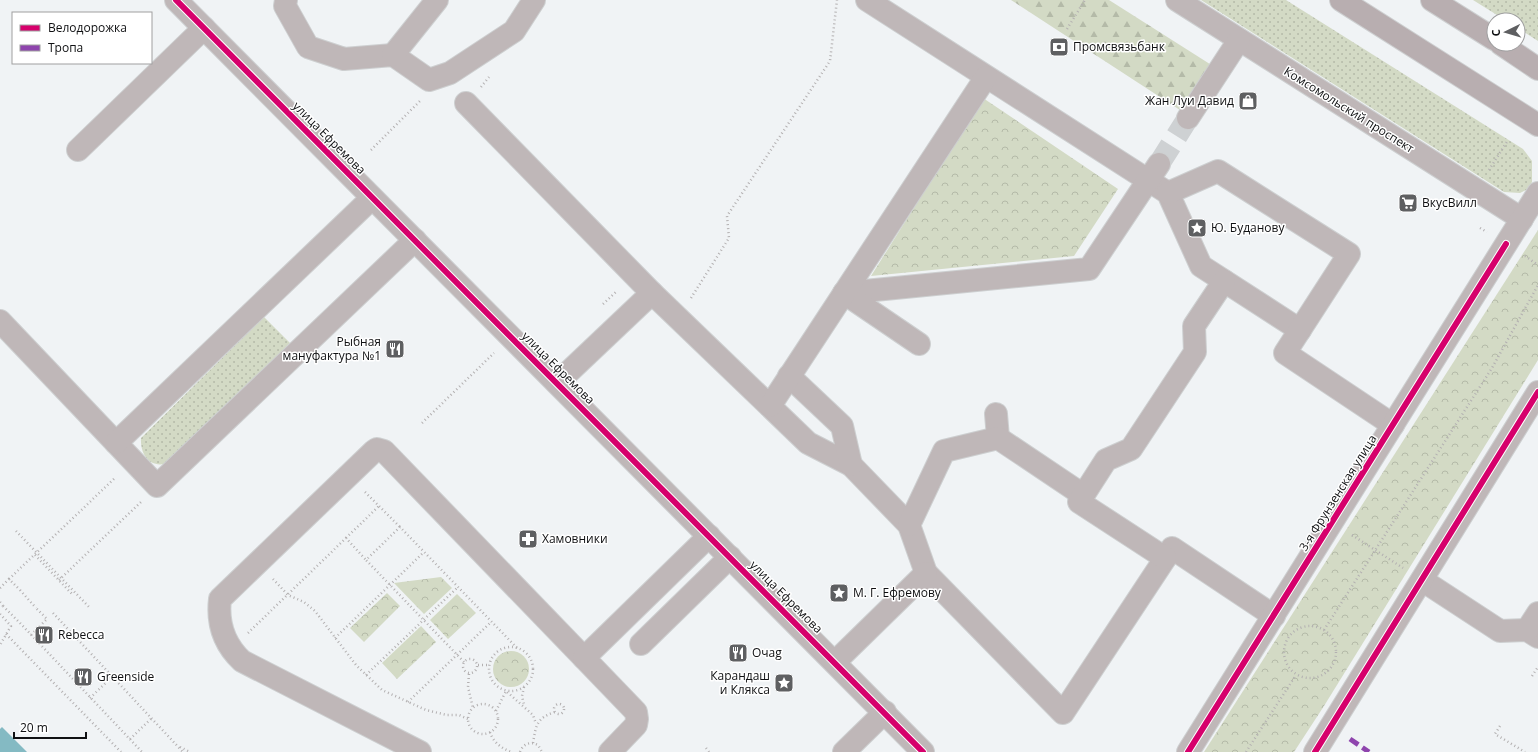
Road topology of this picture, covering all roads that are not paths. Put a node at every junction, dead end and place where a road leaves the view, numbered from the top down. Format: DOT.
graph roads {
  1 [pos="176,0"];
  2 [pos="286,0"];
  3 [pos="437,0"];
  4 [pos="534,0"];
  5 [pos="867,0"];
  6 [pos="1177,0"];
  7 [pos="1341,0"];
  8 [pos="1432,0"];
  9 [pos="204,28"];
  10 [pos="1486,34"];
  11 [pos="1239,40"];
  12 [pos="1513,52"];
  13 [pos="393,55"];
  14 [pos="1538,69"];
  15 [pos="986,77"];
  16 [pos="466,103"];
  17 [pos="1188,118"];
  18 [pos="1538,125"];
  19 [pos="78,150"];
  20 [pos="1153,172"];
  21 [pos="1168,193"];
  22 [pos="1538,193"];
  23 [pos="372,198"];
  24 [pos="1522,219"];
  25 [pos="415,240"];
  26 [pos="1224,281"];
  27 [pos="652,293"];
  28 [pos="844,293"];
  29 [pos="0,321"];
  30 [pos="1300,330"];
  31 [pos="920,344"];
  32 [pos="789,376"];
  33 [pos="557,383"];
  34 [pos="1538,392"];
  35 [pos="770,406"];
  36 [pos="996,414"];
  37 [pos="1393,425"];
  38 [pos="998,438"];
  39 [pos="116,443"];
  40 [pos="851,464"];
  41 [pos="1083,495"];
  42 [pos="909,525"];
  43 [pos="709,536"];
  44 [pos="730,557"];
  45 [pos="1165,558"];
  46 [pos="926,573"];
  47 [pos="1422,580"];
  48 [pos="1274,616"];
  49 [pos="1534,627"];
  50 [pos="641,644"];
  51 [pos="584,658"];
  52 [pos="835,662"];
  53 [pos="885,712"];
  54 [pos="420,752"];
  55 [pos="610,752"];
  56 [pos="844,752"];
  57 [pos="923,752"];
  58 [pos="1188,752"];
  59 [pos="1315,752"];
  1 -- 9 [label="street, улица Ефремова"];
  2 -- 13 [label="street"];
  3 -- 13 [label="street"];
  4 -- 13 [label="street"];
  5 -- 15 [label="street"];
  6 -- 11 [label="street, Комсомольский проспект"];
  7 -- 18 [label="main road"];
  8 -- 10 [label="main road"];
  9 -- 19 [label="street"];
  9 -- 23 [label="street, улица Ефремова"];
  11 -- 17 [label="street"];
  11 -- 24 [label="street, Комсомольский проспект"];
  12 -- 14 [label="main road"];
  15 -- 20 [label="street"];
  15 -- 28 [label="street"];
  16 -- 27 [label="street"];
  20 -- 21 [label="street"];
  20 -- 28 [label="street"];
  21 -- 26 [label="street"];
  21 -- 30 [label="street"];
  22 -- 24 [label="street, 3-я Фрунзенская улица"];
  23 -- 25 [label="street, улица Ефремова"];
  23 -- 39 [label="street"];
  24 -- 37 [label="street, 3-я Фрунзенская улица"];
  25 -- 33 [label="street, улица Ефремова"];
  25 -- 39 [label="street"];
  26 -- 30 [label="street"];
  26 -- 41 [label="street"];
  27 -- 33 [label="street"];
  27 -- 35 [label="street"];
  28 -- 31 [label="street"];
  28 -- 32 [label="street"];
  29 -- 39 [label="street"];
  30 -- 37 [label="street"];
  32 -- 35 [label="street"];
  32 -- 40 [label="street"];
  33 -- 43 [label="street, улица Ефремова"];
  34 -- 47 [label="street"];
  35 -- 40 [label="street"];
  36 -- 38 [label="street"];
  37 -- 48 [label="street, 3-я Фрунзенская улица"];
  38 -- 41 [label="street"];
  38 -- 42 [label="street"];
  40 -- 42 [label="street"];
  41 -- 45 [label="street"];
  42 -- 46 [label="street"];
  43 -- 44 [label="street, улица Ефремова"];
  43 -- 51 [label="street"];
  44 -- 50 [label="street"];
  44 -- 52 [label="street, улица Ефремова"];
  45 -- 46 [label="street"];
  45 -- 48 [label="street"];
  46 -- 52 [label="street"];
  47 -- 49 [label="street"];
  47 -- 59 [label="street"];
  48 -- 58 [label="street, 3-я Фрунзенская улица"];
  51 -- 54 [label="street"];
  51 -- 55 [label="street"];
  52 -- 53 [label="street, улица Ефремова"];
  53 -- 56 [label="street"];
  53 -- 57 [label="street, улица Ефремова"];
}
